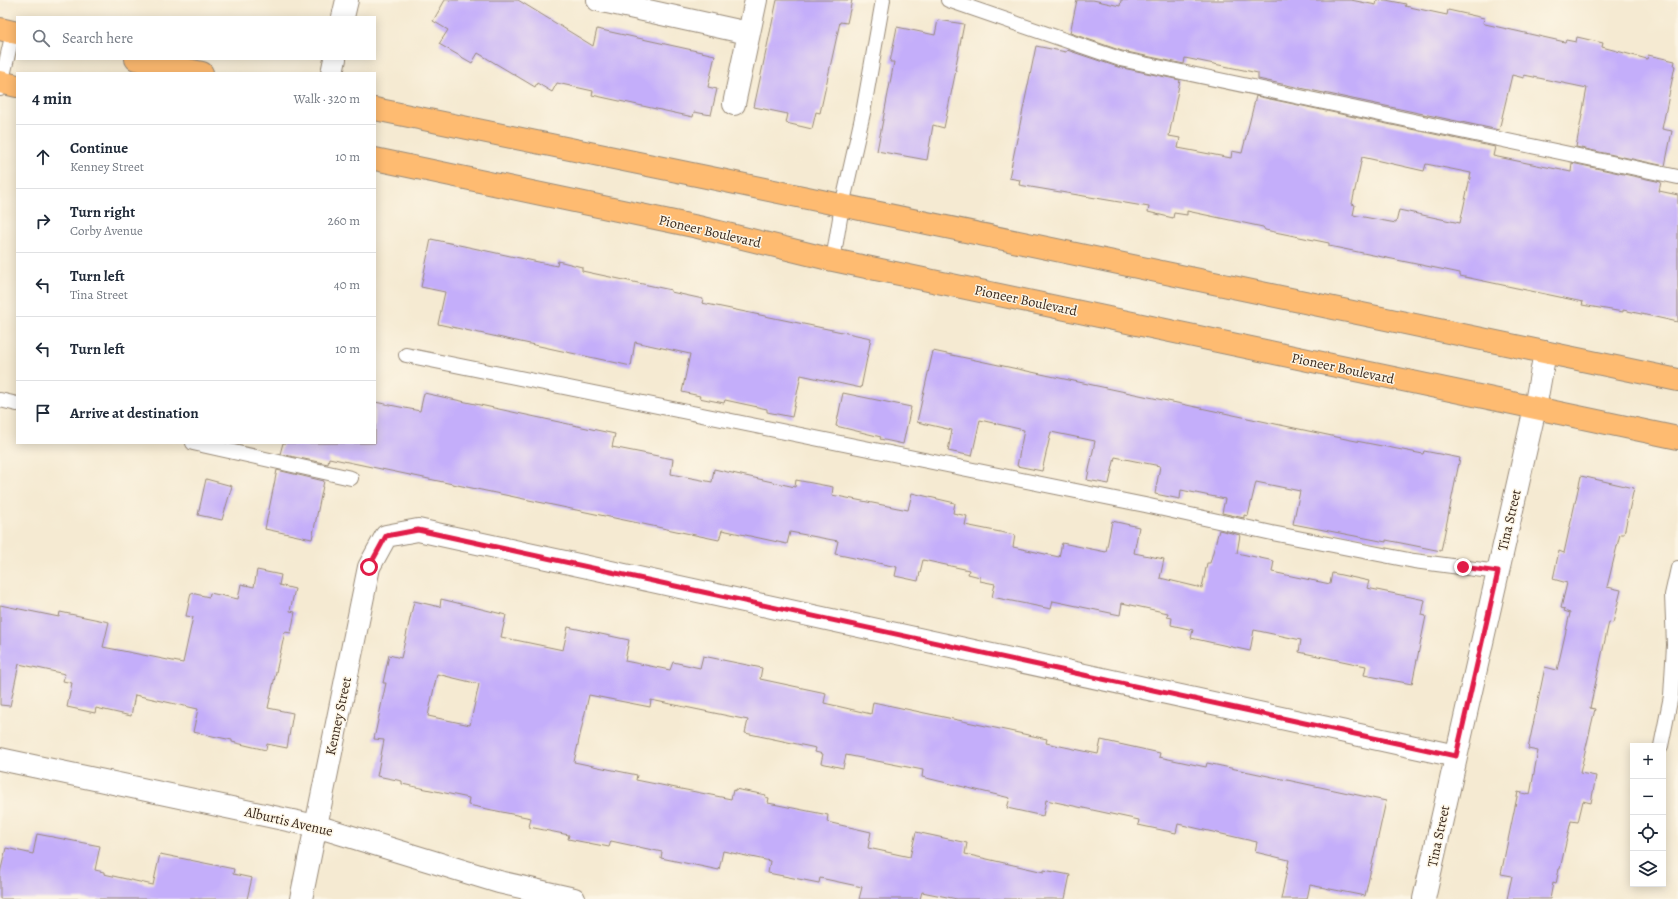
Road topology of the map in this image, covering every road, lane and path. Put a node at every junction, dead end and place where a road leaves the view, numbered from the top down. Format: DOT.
graph roads {
  1 [pos="347,0"];
  2 [pos="598,0"];
  3 [pos="756,0"];
  4 [pos="883,0"];
  5 [pos="948,0"];
  6 [pos="343,16"];
  7 [pos="10,31"];
  8 [pos="748,33"];
  9 [pos="141,60"];
  10 [pos="335,60"];
  11 [pos="197,72"];
  12 [pos="332,72"];
  13 [pos="5,85"];
  14 [pos="734,104"];
  15 [pos="376,109"];
  16 [pos="376,159"];
  17 [pos="1678,177"];
  18 [pos="842,206"];
  19 [pos="833,260"];
  20 [pos="1545,352"];
  21 [pos="406,356"];
  22 [pos="1678,380"];
  23 [pos="0,400"];
  24 [pos="16,404"];
  25 [pos="1535,408"];
  26 [pos="1678,438"];
  27 [pos="198,444"];
  28 [pos="351,478"];
  29 [pos="1678,568"];
  30 [pos="1498,572"];
  31 [pos="1662,743"];
  32 [pos="1456,756"];
  33 [pos="0,759"];
  34 [pos="316,826"];
  35 [pos="301,899"];
  36 [pos="574,899"];
  37 [pos="1424,899"];
  1 -- 6 [label="street"];
  2 -- 8 [label="street"];
  3 -- 8 [label="street"];
  4 -- 18 [label="lane"];
  5 -- 17 [label="lane"];
  7 -- 13 [label="lane"];
  8 -- 14 [label="street"];
  9 -- 11 [label="main road"];
  10 -- 12 [label="street"];
  15 -- 18 [label="main road"];
  16 -- 19 [label="main road, Pioneer Boulevard"];
  18 -- 19 [label="lane"];
  18 -- 20 [label="main road"];
  19 -- 25 [label="main road, Pioneer Boulevard"];
  20 -- 22 [label="main road"];
  20 -- 25 [label="street, Tina Street"];
  21 -- 30 [label="lane"];
  23 -- 24 [label="lane"];
  25 -- 26 [label="main road, Pioneer Boulevard"];
  25 -- 30 [label="street, Tina Street"];
  27 -- 28 [label="lane"];
  29 -- 31 [label="lane"];
  30 -- 32 [label="street, Tina Street"];
  32 -- 34 [label="street, Kenney Street"];
  32 -- 37 [label="street, Tina Street"];
  33 -- 34 [label="street, Alburtis Avenue"];
  34 -- 35 [label="street, Kenney Street"];
  34 -- 36 [label="street, Alburtis Avenue"];
}
